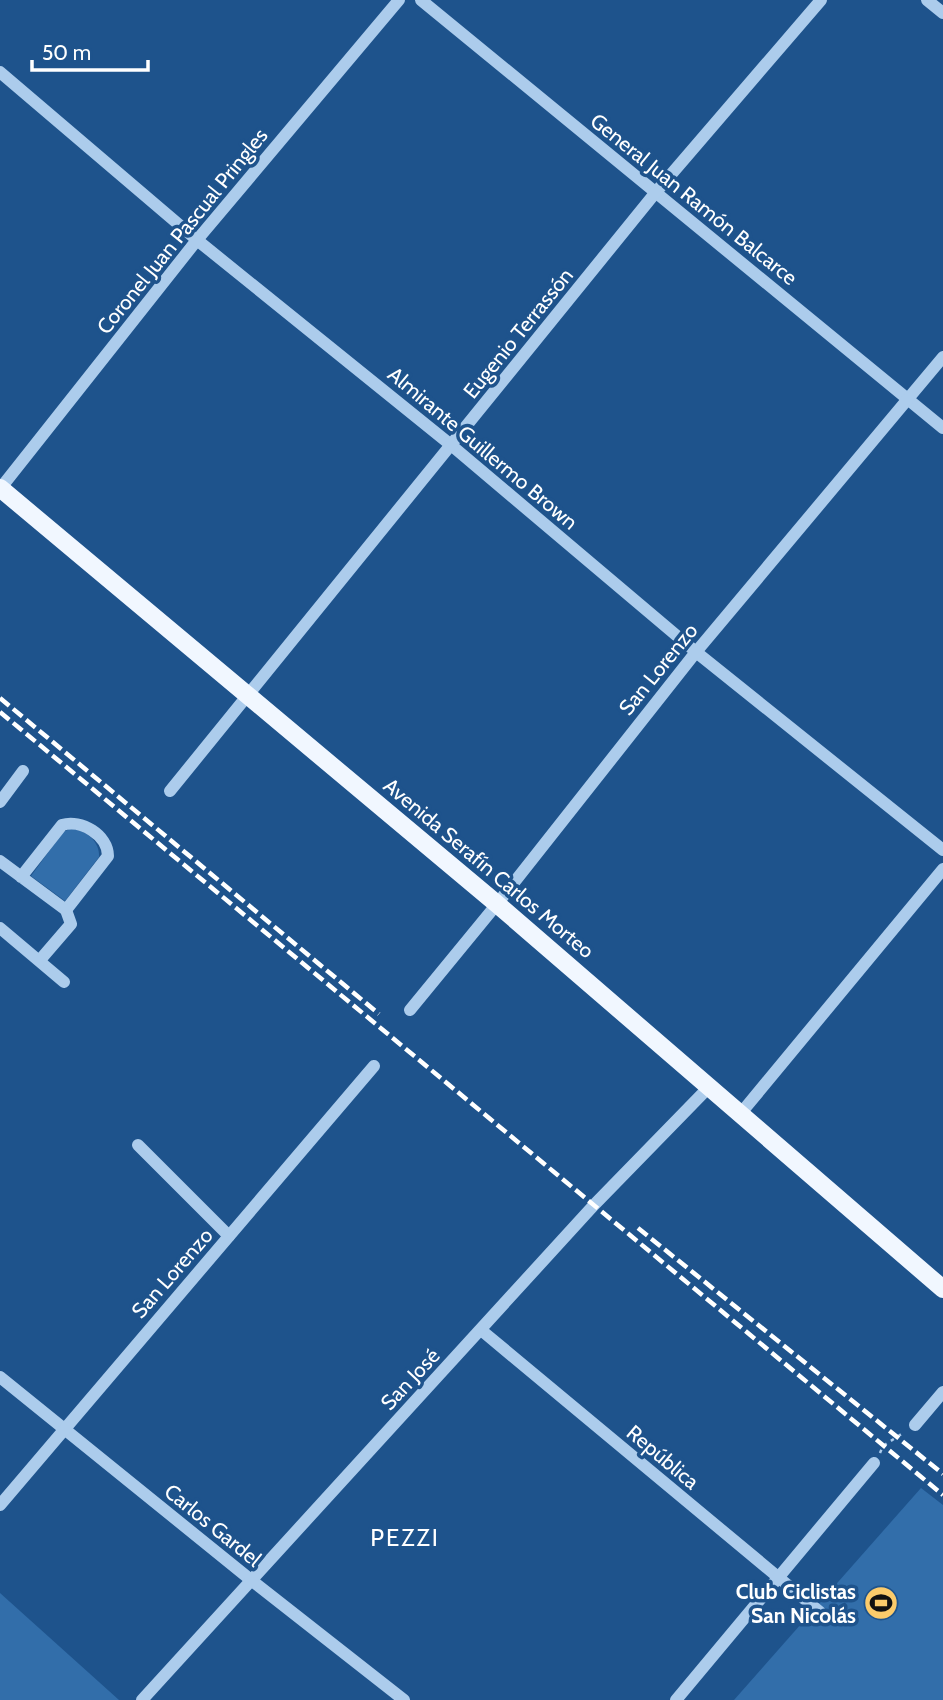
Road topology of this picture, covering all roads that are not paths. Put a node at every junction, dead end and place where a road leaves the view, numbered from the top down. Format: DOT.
graph roads {
  1 [pos="399,0"];
  2 [pos="421,0"];
  3 [pos="821,0"];
  4 [pos="927,0"];
  5 [pos="943,13"];
  6 [pos="0,72"];
  7 [pos="656,192"];
  8 [pos="197,240"];
  9 [pos="943,357"];
  10 [pos="909,399"];
  11 [pos="943,428"];
  12 [pos="451,445"];
  13 [pos="0,488"];
  14 [pos="695,652"];
  15 [pos="247,696"];
  16 [pos="23,771"];
  17 [pos="170,791"];
  18 [pos="0,801"];
  19 [pos="943,850"];
  20 [pos="0,861"];
  21 [pos="943,869"];
  22 [pos="21,877"];
  23 [pos="498,904"];
  24 [pos="66,910"];
  25 [pos="0,928"];
  26 [pos="40,960"];
  27 [pos="64,982"];
  28 [pos="410,1010"];
  29 [pos="374,1066"];
  30 [pos="710,1086"];
  31 [pos="741,1113"];
  32 [pos="138,1145"];
  33 [pos="229,1236"];
  34 [pos="943,1289"];
  35 [pos="481,1330"];
  36 [pos="0,1377"];
  37 [pos="943,1392"];
  38 [pos="915,1425"];
  39 [pos="64,1429"];
  40 [pos="874,1463"];
  41 [pos="0,1505"];
  42 [pos="779,1578"];
  43 [pos="251,1580"];
  44 [pos="820,1612"];
  45 [pos="142,1700"];
  46 [pos="404,1700"];
  47 [pos="676,1700"];
  1 -- 8 [label="street, Coronel Juan Pascual Pringles"];
  2 -- 7 [label="street, General Juan Ramón Balcarce"];
  3 -- 7 [label="street, Eugenio Terrassón"];
  4 -- 5 [label="street"];
  6 -- 8 [label="street, Almirante Guillermo Brown"];
  7 -- 10 [label="street, General Juan Ramón Balcarce"];
  7 -- 12 [label="street, Eugenio Terrassón"];
  8 -- 12 [label="street, Almirante Guillermo Brown"];
  8 -- 13 [label="street, Coronel Juan Pascual Pringles"];
  9 -- 10 [label="street, San Lorenzo"];
  10 -- 11 [label="street, General Juan Ramón Balcarce"];
  10 -- 14 [label="street, San Lorenzo"];
  12 -- 14 [label="street, Almirante Guillermo Brown"];
  12 -- 15 [label="street, Eugenio Terrassón"];
  13 -- 15 [label="main road, Avenida Serafín Carlos Morteo"];
  14 -- 19 [label="street, Almirante Guillermo Brown"];
  14 -- 23 [label="street, San Lorenzo"];
  15 -- 17 [label="street, Eugenio Terrassón"];
  15 -- 23 [label="main road, Avenida Serafín Carlos Morteo"];
  16 -- 18 [label="street"];
  20 -- 22 [label="street"];
  21 -- 31 [label="street"];
  22 -- 24 [label="street"];
  22 -- 24 [label="street"];
  23 -- 28 [label="street, San Lorenzo"];
  23 -- 30 [label="main road, Avenida Serafín Carlos Morteo"];
  24 -- 26 [label="street"];
  25 -- 26 [label="street"];
  26 -- 27 [label="street"];
  29 -- 33 [label="street, San Lorenzo"];
  30 -- 31 [label="main road, Avenida Serafín Carlos Morteo"];
  30 -- 35 [label="street, San José"];
  31 -- 34 [label="main road, Avenida Serafín Carlos Morteo"];
  32 -- 33 [label="street"];
  33 -- 39 [label="street, San Lorenzo"];
  35 -- 42 [label="street, República"];
  35 -- 43 [label="street, San José"];
  36 -- 39 [label="street, Carlos Gardel"];
  37 -- 38 [label="street"];
  39 -- 41 [label="street, San Lorenzo"];
  39 -- 43 [label="street, Carlos Gardel"];
  40 -- 42 [label="street"];
  42 -- 44 [label="street, República"];
  42 -- 47 [label="street"];
  43 -- 45 [label="street, San José"];
  43 -- 46 [label="street, Carlos Gardel"];
}
